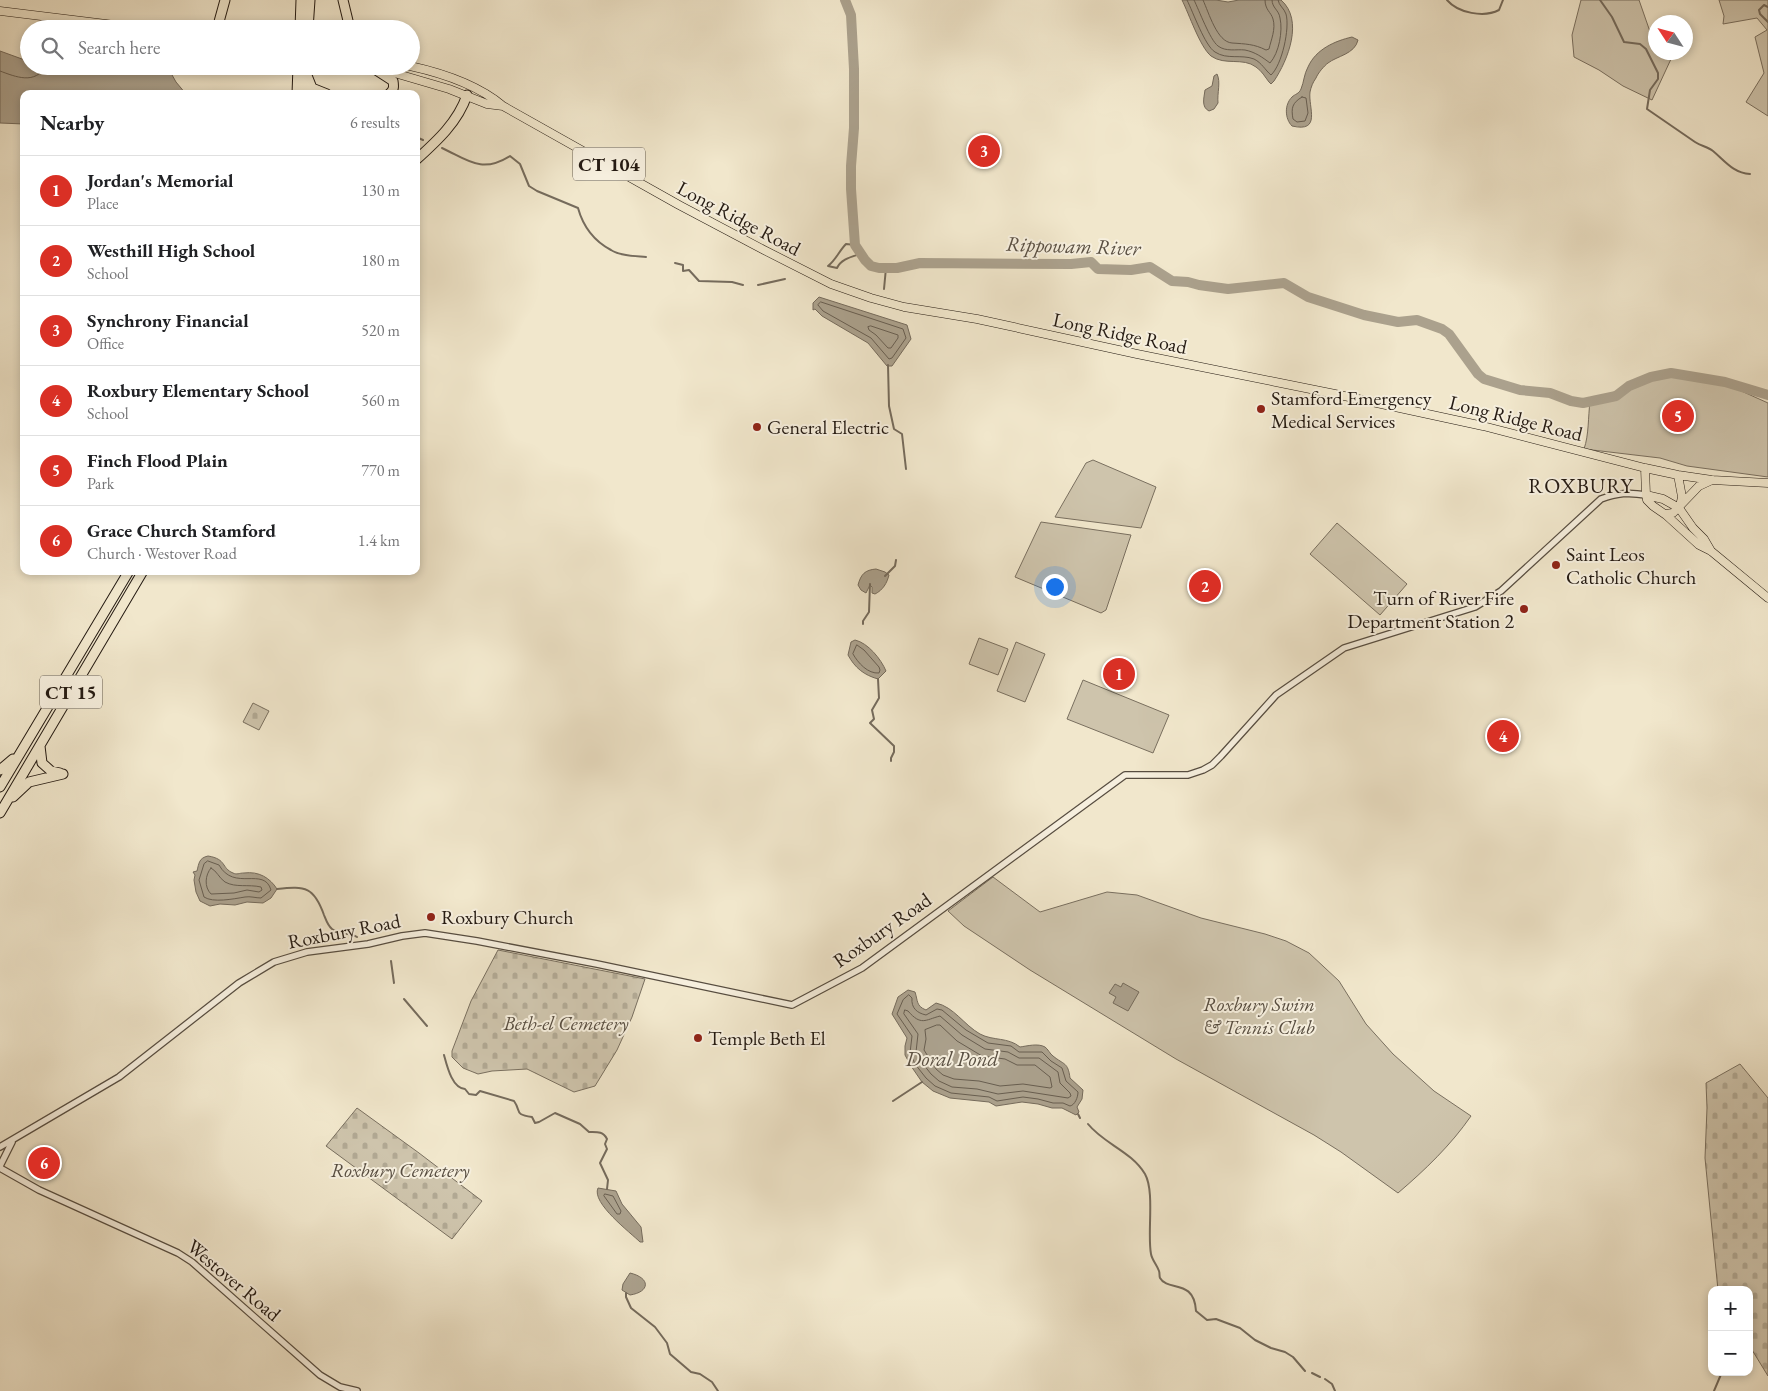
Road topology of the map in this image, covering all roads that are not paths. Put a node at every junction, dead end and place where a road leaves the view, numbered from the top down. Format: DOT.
graph roads {
  1 [pos="218,0"];
  2 [pos="225,0"];
  3 [pos="297,0"];
  4 [pos="301,0"];
  5 [pos="310,0"];
  6 [pos="343,0"];
  7 [pos="301,10"];
  8 [pos="0,11"];
  9 [pos="74,20"];
  10 [pos="215,20"];
  11 [pos="219,20"];
  12 [pos="300,20"];
  13 [pos="309,20"];
  14 [pos="348,20"];
  15 [pos="420,69"];
  16 [pos="301,75"];
  17 [pos="304,75"];
  18 [pos="306,75"];
  19 [pos="384,75"];
  20 [pos="401,75"];
  21 [pos="297,90"];
  22 [pos="305,90"];
  23 [pos="317,90"];
  24 [pos="393,90"];
  25 [pos="467,95"];
  26 [pos="503,106"];
  27 [pos="420,156"];
  28 [pos="1645,468"];
  29 [pos="1678,475"];
  30 [pos="1712,480"];
  31 [pos="1768,483"];
  32 [pos="1646,495"];
  33 [pos="1679,508"];
  34 [pos="1665,514"];
  35 [pos="1711,551"];
  36 [pos="127,575"];
  37 [pos="141,575"];
  38 [pos="1768,598"];
  39 [pos="40,745"];
  40 [pos="23,748"];
  41 [pos="0,770"];
  42 [pos="0,787"];
  43 [pos="0,813"];
  44 [pos="13,1140"];
  45 [pos="0,1147"];
  46 [pos="0,1167"];
  47 [pos="357,1391"];
  1 -- 10 [label="highway"];
  2 -- 11 [label="highway"];
  3 -- 7 [label="highway"];
  4 -- 7 [label="highway"];
  5 -- 13 [label="highway"];
  6 -- 14 [label="highway"];
  7 -- 12 [label="highway"];
  8 -- 9 [label="main road"];
  15 -- 26 [label="main road, Long Ridge Road / CT 104"];
  16 -- 21 [label="highway"];
  17 -- 22 [label="highway"];
  18 -- 23 [label="highway"];
  19 -- 24 [label="highway"];
  20 -- 25 [label="main road, Long Ridge Road / CT 104"];
  25 -- 26 [label="main road, Long Ridge Road / CT 104"];
  25 -- 27 [label="highway"];
  26 -- 28 [label="main road, Long Ridge Road / CT 104"];
  28 -- 29 [label="main road, Long Ridge Road / CT 104"];
  28 -- 32 [label="main road"];
  29 -- 30 [label="main road, Long Ridge Road / CT 104"];
  29 -- 33 [label="main road"];
  30 -- 31 [label="main road, Long Ridge Road / CT 104"];
  30 -- 33 [label="main road"];
  32 -- 33 [label="main road"];
  32 -- 34 [label="main road"];
  32 -- 44 [label="street, Roxbury Road"];
  33 -- 34 [label="main road"];
  33 -- 35 [label="main road"];
  34 -- 35 [label="main road"];
  35 -- 38 [label="main road"];
  36 -- 40 [label="highway, CT 15"];
  37 -- 39 [label="highway, CT 15"];
  39 -- 43 [label="highway, CT 15"];
  39 -- 43 [label="highway"];
  40 -- 41 [label="highway"];
  40 -- 42 [label="highway, CT 15"];
  44 -- 45 [label="street, Roxbury Road"];
  44 -- 46 [label="street"];
  46 -- 47 [label="street, Westover Road"];
}
